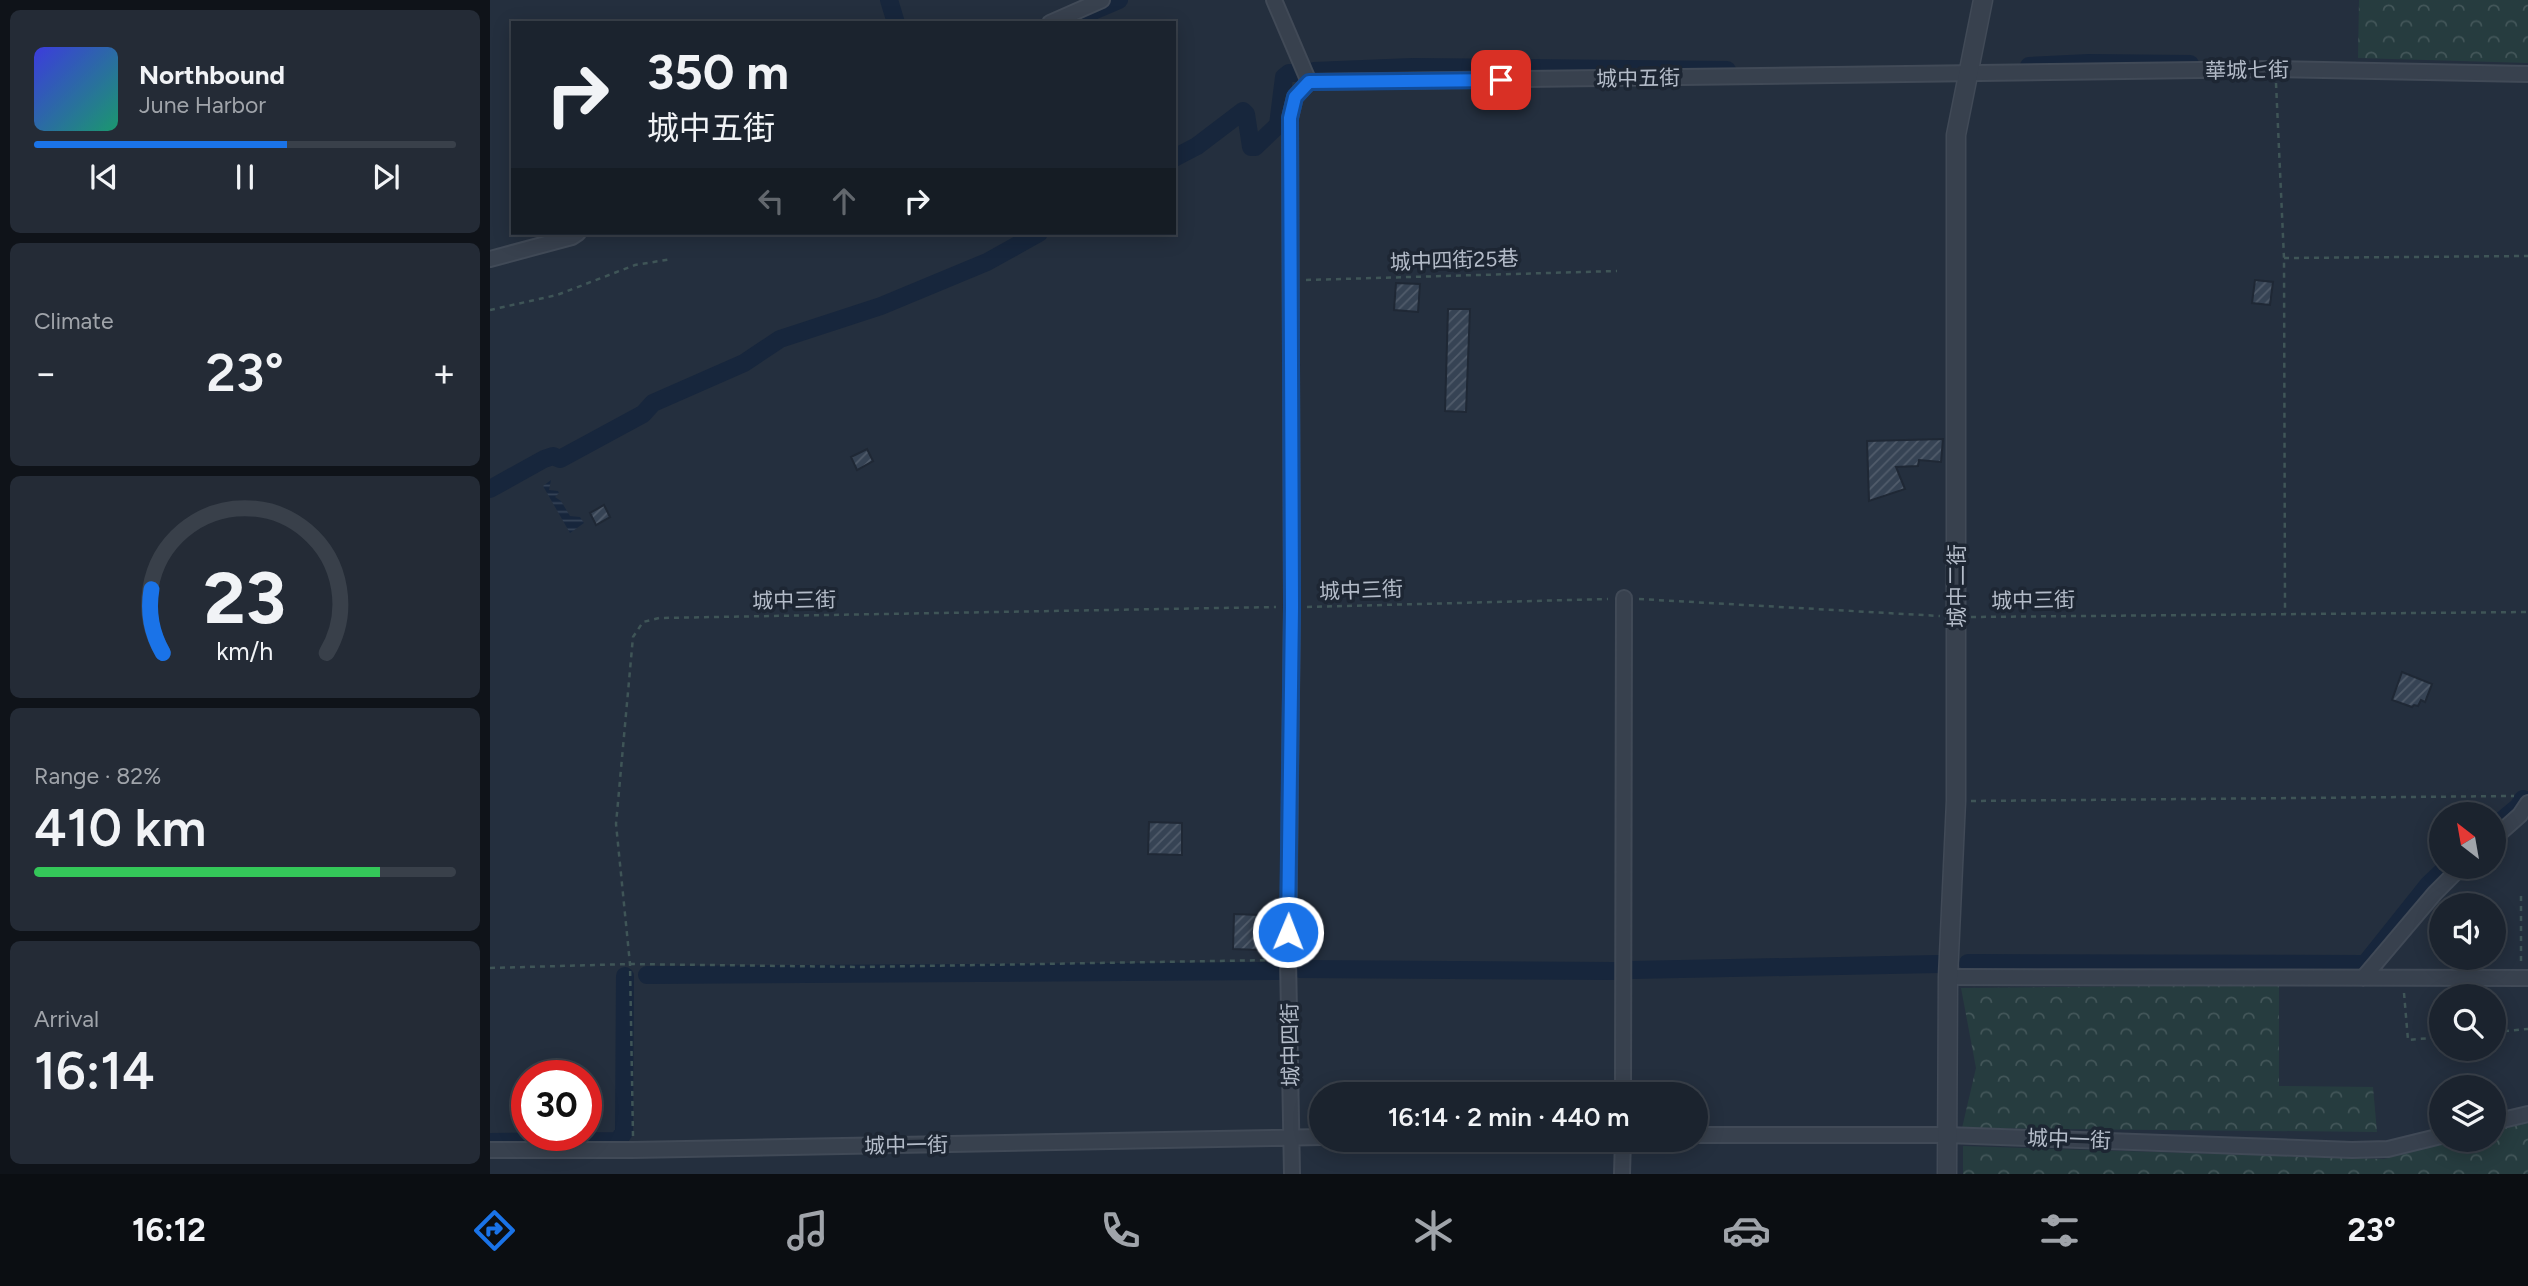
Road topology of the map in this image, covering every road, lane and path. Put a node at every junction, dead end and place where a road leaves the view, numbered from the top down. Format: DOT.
graph roads {
  1 [pos="1102,0"];
  2 [pos="1274,0"];
  3 [pos="1983,0"];
  4 [pos="1055,21"];
  5 [pos="2275,69"];
  6 [pos="2528,74"];
  7 [pos="1967,75"];
  8 [pos="1309,82"];
  9 [pos="575,235"];
  10 [pos="2528,256"];
  11 [pos="2284,258"];
  12 [pos="490,259"];
  13 [pos="672,259"];
  14 [pos="1617,271"];
  15 [pos="1292,281"];
  16 [pos="490,310"];
  17 [pos="1625,598"];
  18 [pos="1292,607"];
  19 [pos="2528,612"];
  20 [pos="2284,614"];
  21 [pos="1956,617"];
  22 [pos="2523,799"];
  23 [pos="1956,801"];
  24 [pos="2506,827"];
  25 [pos="2449,879"];
  26 [pos="2521,896"];
  27 [pos="1287,959"];
  28 [pos="2521,962"];
  29 [pos="630,964"];
  30 [pos="490,968"];
  31 [pos="1948,978"];
  32 [pos="2363,978"];
  33 [pos="2402,978"];
  34 [pos="2528,978"];
  35 [pos="2528,1029"];
  36 [pos="2506,1031"];
  37 [pos="2429,1038"];
  38 [pos="1623,1082"];
  39 [pos="2528,1114"];
  40 [pos="2506,1119"];
  41 [pos="1708,1135"];
  42 [pos="1947,1135"];
  43 [pos="1292,1137"];
  44 [pos="1309,1137"];
  45 [pos="2429,1139"];
  46 [pos="490,1150"];
  47 [pos="633,1150"];
  48 [pos="1623,1152"];
  49 [pos="1292,1174"];
  50 [pos="1622,1174"];
  51 [pos="1947,1174"];
  1 -- 4 [label="street"];
  2 -- 8 [label="street"];
  3 -- 7 [label="street, 城中二街"];
  5 -- 6 [label="street, 華城七街"];
  5 -- 7 [label="street, 華城七街"];
  5 -- 11 [label="path"];
  7 -- 8 [label="street, 城中五街"];
  7 -- 21 [label="street, 城中二街"];
  8 -- 15 [label="street, 城中四街"];
  9 -- 12 [label="street"];
  10 -- 11 [label="path"];
  11 -- 20 [label="path"];
  13 -- 16 [label="path"];
  14 -- 15 [label="path, 城中四街25巷"];
  15 -- 18 [label="street, 城中四街"];
  17 -- 18 [label="path, 城中三街"];
  17 -- 21 [label="path, 城中三街"];
  17 -- 38 [label="street"];
  18 -- 27 [label="street, 城中四街"];
  18 -- 29 [label="path, 城中三街"];
  19 -- 20 [label="path, 城中三街"];
  20 -- 21 [label="path, 城中三街"];
  21 -- 23 [label="street, 城中二街"];
  22 -- 23 [label="path"];
  22 -- 24 [label="street"];
  23 -- 31 [label="street, 城中二街"];
  25 -- 32 [label="street"];
  26 -- 28 [label="path"];
  27 -- 29 [label="path"];
  27 -- 43 [label="street, 城中四街"];
  29 -- 30 [label="path"];
  29 -- 47 [label="path, 城中三街"];
  31 -- 32 [label="street"];
  31 -- 42 [label="street, 城中二街"];
  32 -- 33 [label="street"];
  33 -- 34 [label="street"];
  33 -- 37 [label="path"];
  35 -- 36 [label="path"];
  39 -- 40 [label="street"];
  41 -- 42 [label="street, 城中一街"];
  42 -- 45 [label="street, 城中一街"];
  42 -- 51 [label="street, 城中二街"];
  43 -- 44 [label="street, 城中一街"];
  43 -- 47 [label="street, 城中一街"];
  43 -- 49 [label="street, 城中四街"];
  46 -- 47 [label="street, 城中一街"];
  48 -- 50 [label="street"];
}
